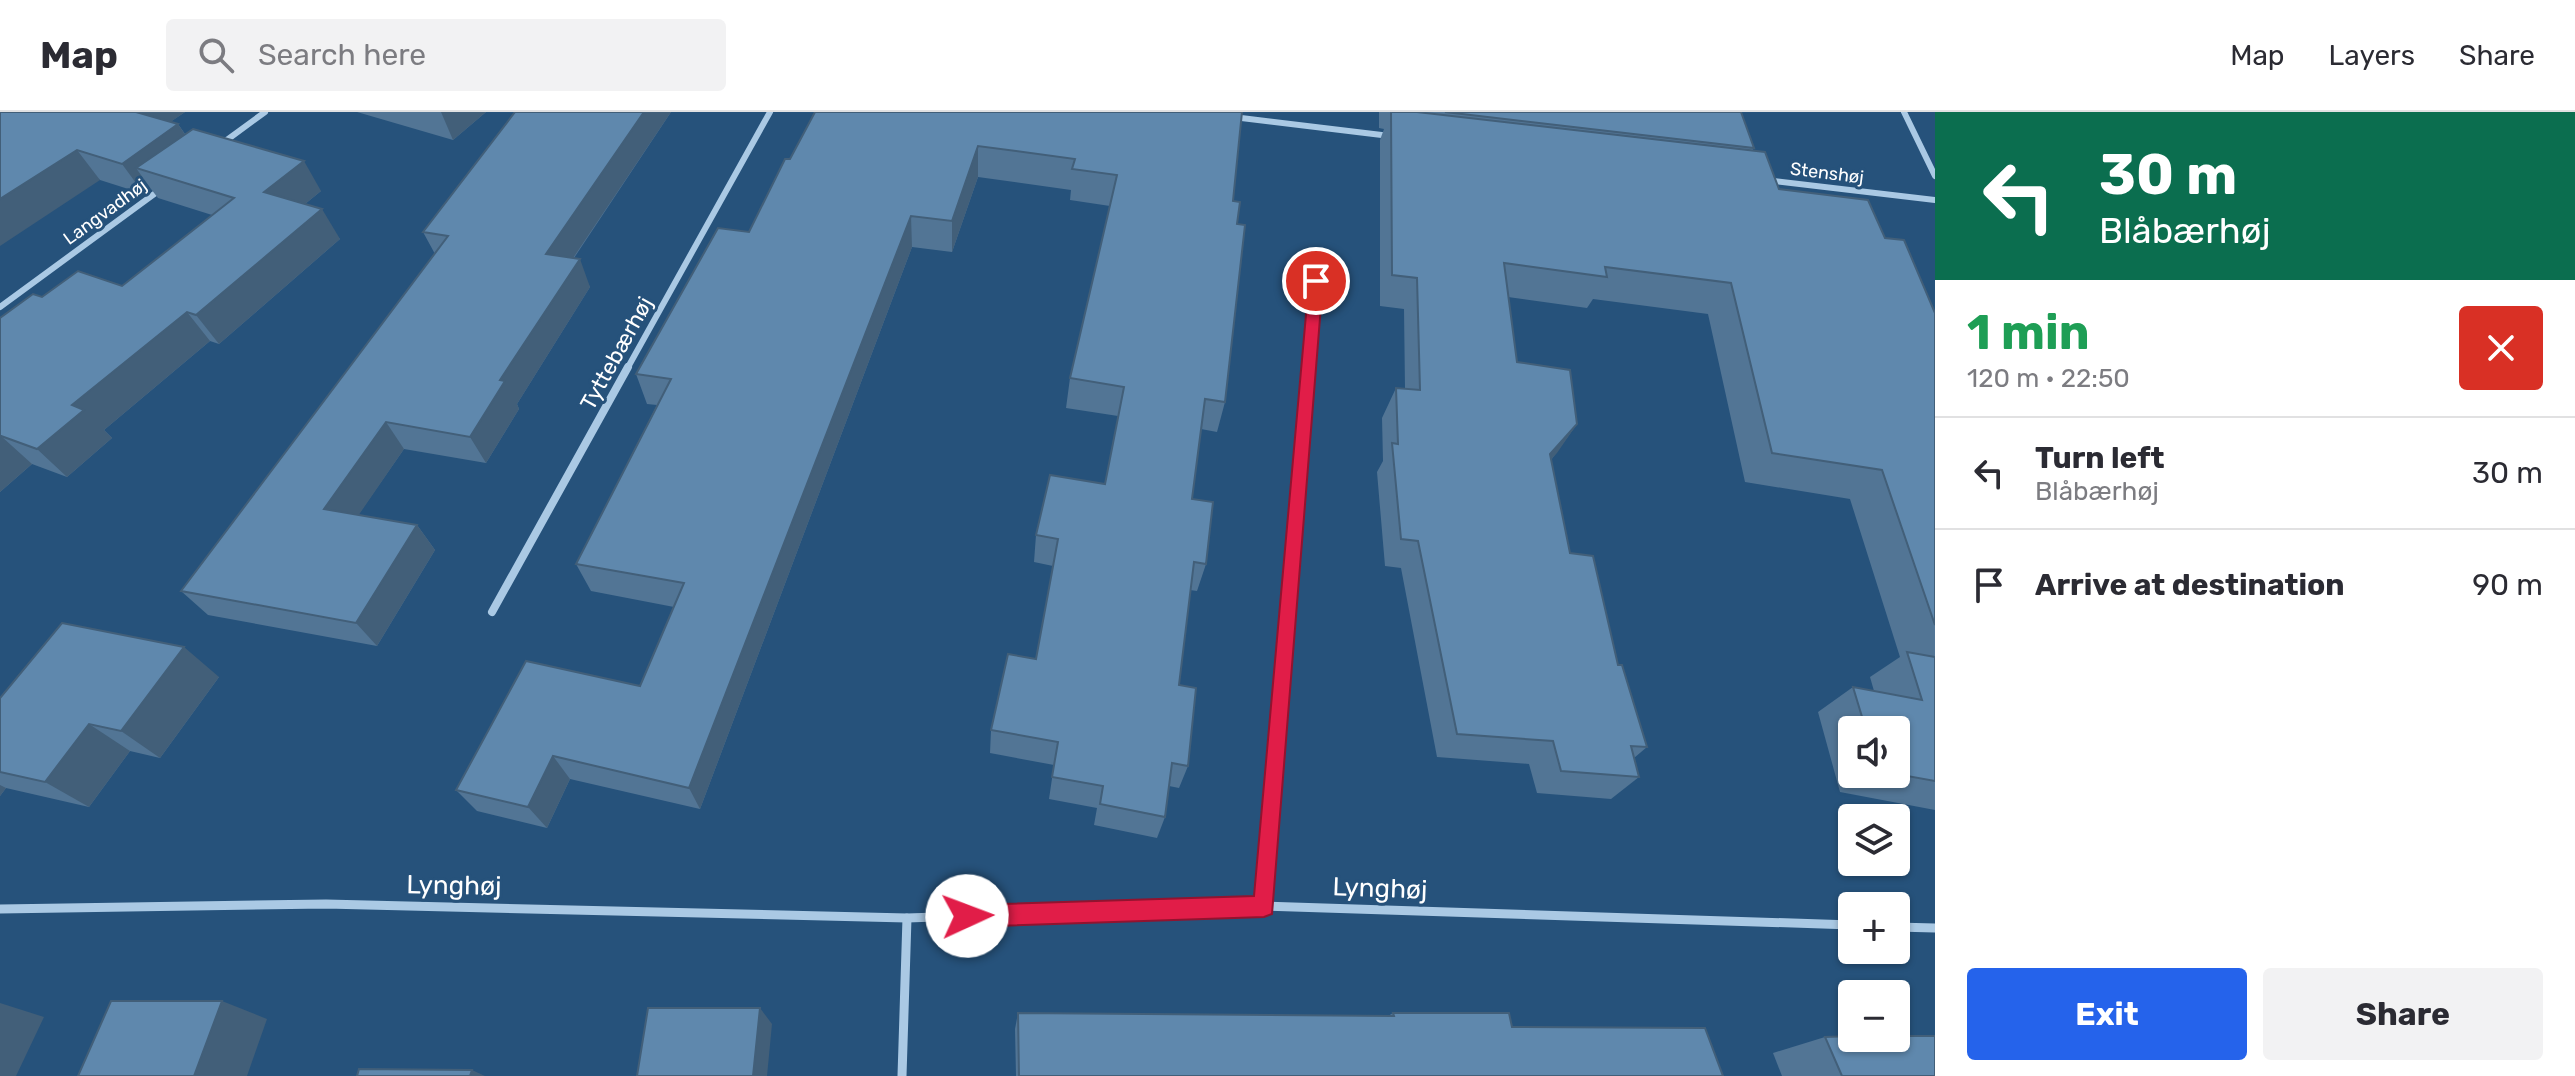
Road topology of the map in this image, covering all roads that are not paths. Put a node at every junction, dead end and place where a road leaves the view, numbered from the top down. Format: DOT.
graph roads {
  1 [pos="265,112"];
  2 [pos="770,112"];
  3 [pos="1904,112"];
  4 [pos="1222,116"];
  5 [pos="1406,137"];
  6 [pos="214,149"];
  7 [pos="1935,176"];
  8 [pos="1748,178"];
  9 [pos="164,186"];
  10 [pos="1935,200"];
  11 [pos="1316,281"];
  12 [pos="0,307"];
  13 [pos="492,612"];
  14 [pos="1264,906"];
  15 [pos="0,909"];
  16 [pos="907,918"];
  17 [pos="1838,925"];
  18 [pos="1910,927"];
  19 [pos="1935,928"];
  20 [pos="902,1076"];
  1 -- 6 [label="street"];
  2 -- 13 [label="street, Tyttebærhøj"];
  3 -- 7 [label="street"];
  4 -- 5 [label="street"];
  8 -- 10 [label="street, Stenshøj"];
  9 -- 12 [label="street, Langvadhøj"];
  11 -- 14 [label="street"];
  14 -- 16 [label="street, Lynghøj"];
  14 -- 17 [label="street, Lynghøj"];
  15 -- 16 [label="street, Lynghøj"];
  16 -- 20 [label="street"];
  18 -- 19 [label="street"];
}
